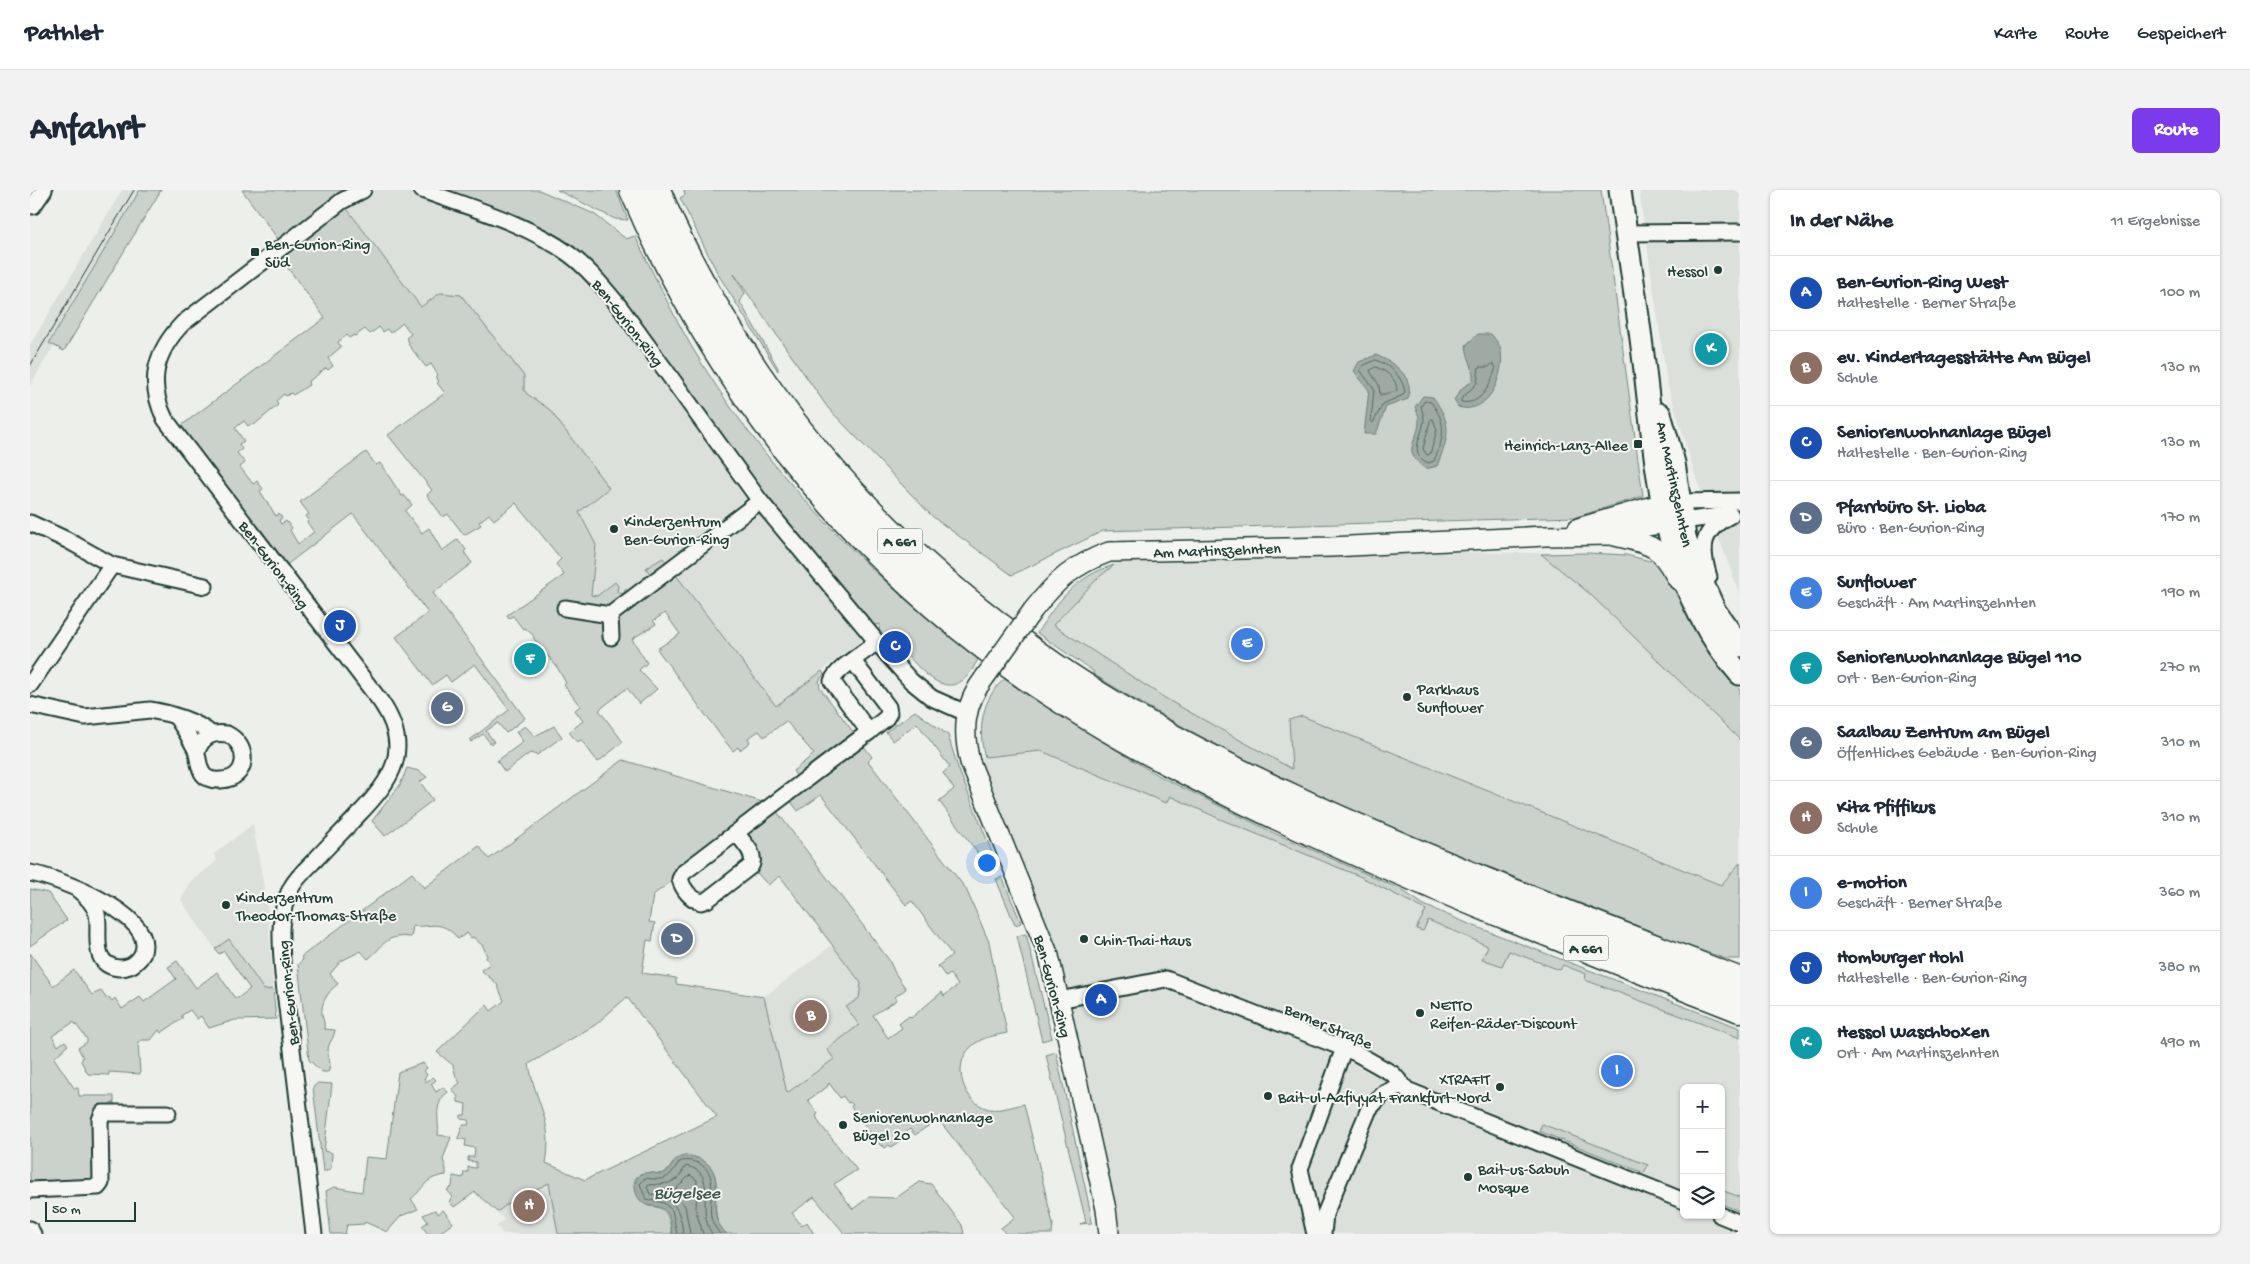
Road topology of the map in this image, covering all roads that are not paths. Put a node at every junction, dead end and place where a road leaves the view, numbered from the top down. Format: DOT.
graph roads {
  1 [pos="44,190"];
  2 [pos="363,190"];
  3 [pos="422,190"];
  4 [pos="634,190"];
  5 [pos="656,190"];
  6 [pos="1620,190"];
  7 [pos="35,207"];
  8 [pos="1740,232"];
  9 [pos="1626,233"];
  10 [pos="760,501"];
  11 [pos="1740,501"];
  12 [pos="1673,513"];
  13 [pos="1736,514"];
  14 [pos="30,523"];
  15 [pos="1612,535"];
  16 [pos="1545,536"];
  17 [pos="112,565"];
  18 [pos="205,586"];
  19 [pos="565,608"];
  20 [pos="1704,608"];
  21 [pos="610,615"];
  22 [pos="611,637"];
  23 [pos="878,642"];
  24 [pos="1740,646"];
  25 [pos="853,661"];
  26 [pos="1740,674"];
  27 [pos="30,684"];
  28 [pos="30,705"];
  29 [pos="966,713"];
  30 [pos="177,718"];
  31 [pos="869,732"];
  32 [pos="211,734"];
  33 [pos="196,751"];
  34 [pos="736,833"];
  35 [pos="30,873"];
  36 [pos="76,888"];
  37 [pos="128,920"];
  38 [pos="97,936"];
  39 [pos="1656,949"];
  40 [pos="1740,966"];
  41 [pos="1740,982"];
  42 [pos="1059,1000"];
  43 [pos="1740,1008"];
  44 [pos="1344,1048"];
  45 [pos="1401,1085"];
  46 [pos="168,1113"];
  47 [pos="30,1190"];
  48 [pos="1680,1199"];
  49 [pos="1725,1217"];
  50 [pos="1740,1223"];
  51 [pos="30,1229"];
  52 [pos="33,1234"];
  53 [pos="314,1234"];
  54 [pos="1109,1234"];
  55 [pos="1315,1234"];
  56 [pos="1323,1234"];
  1 -- 7 [label="street"];
  2 -- 53 [label="street, Ben-Gurion-Ring"];
  3 -- 10 [label="street, Ben-Gurion-Ring"];
  4 -- 43 [label="highway, A 661"];
  5 -- 39 [label="highway, A 661"];
  6 -- 9 [label="main road, Am Martinszehnten"];
  8 -- 9 [label="street"];
  9 -- 12 [label="main road, Am Martinszehnten"];
  10 -- 21 [label="street"];
  10 -- 23 [label="street, Ben-Gurion-Ring"];
  11 -- 12 [label="street"];
  12 -- 13 [label="street"];
  12 -- 15 [label="street, Am Martinszehnten"];
  12 -- 16 [label="street, Am Martinszehnten"];
  12 -- 20 [label="main road, Am Martinszehnten"];
  13 -- 20 [label="street"];
  14 -- 17 [label="street"];
  15 -- 16 [label="street, Am Martinszehnten"];
  15 -- 20 [label="street"];
  16 -- 29 [label="street, Am Martinszehnten, bridge"];
  17 -- 18 [label="street"];
  17 -- 27 [label="street"];
  19 -- 21 [label="street"];
  20 -- 24 [label="main road, Am Martinszehnten"];
  20 -- 26 [label="main road, Am Martinszehnten"];
  21 -- 22 [label="street"];
  23 -- 25 [label="street"];
  23 -- 29 [label="street, Ben-Gurion-Ring"];
  25 -- 31 [label="street"];
  25 -- 31 [label="street"];
  28 -- 30 [label="street"];
  29 -- 42 [label="street, Ben-Gurion-Ring"];
  30 -- 32 [label="street"];
  30 -- 33 [label="street"];
  31 -- 34 [label="street"];
  32 -- 33 [label="street"];
  32 -- 33 [label="street"];
  34 -- 34 [label="street"];
  35 -- 36 [label="street"];
  36 -- 37 [label="street"];
  36 -- 38 [label="street"];
  37 -- 38 [label="street"];
  37 -- 38 [label="street"];
  39 -- 40 [label="highway, A 661"];
  39 -- 41 [label="highway, A 661"];
  42 -- 44 [label="street, Berner Straße"];
  42 -- 54 [label="street, Ben-Gurion-Ring"];
  44 -- 45 [label="street, Berner Straße"];
  44 -- 55 [label="street"];
  45 -- 48 [label="street, Berner Straße"];
  45 -- 56 [label="street"];
  46 -- 47 [label="street"];
  49 -- 50 [label="street"];
  51 -- 52 [label="street"];
}
